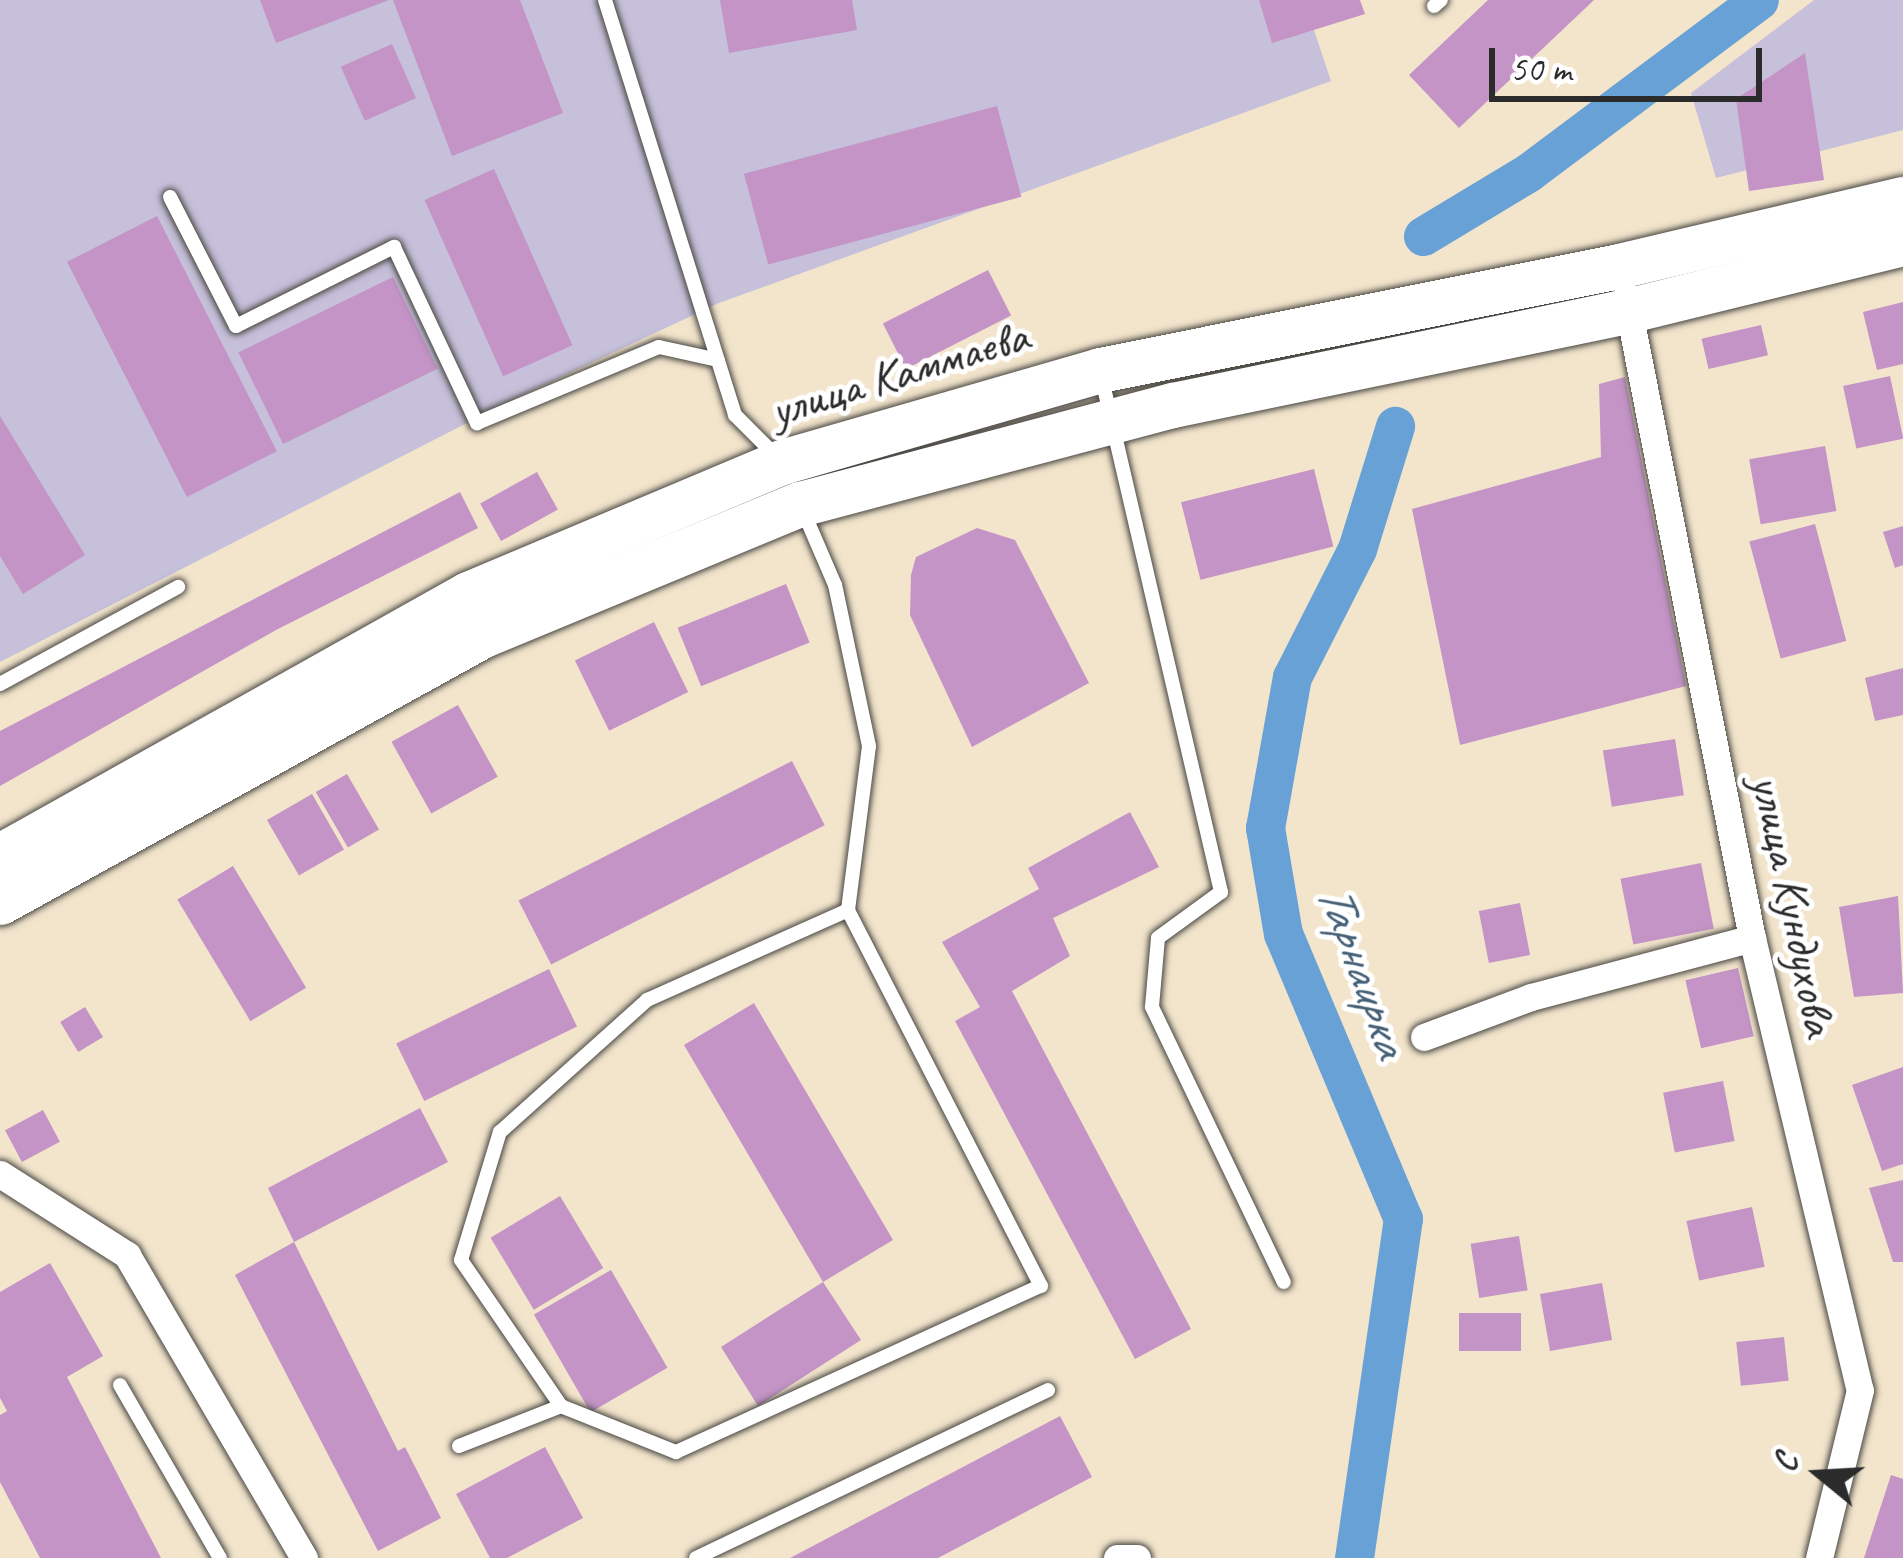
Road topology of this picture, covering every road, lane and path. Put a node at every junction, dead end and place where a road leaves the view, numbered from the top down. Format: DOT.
graph roads {
  1 [pos="605,0"];
  2 [pos="170,197"];
  3 [pos="1903,199"];
  4 [pos="1903,243"];
  5 [pos="1619,266"];
  6 [pos="1630,310"];
  7 [pos="718,360"];
  8 [pos="1100,370"];
  9 [pos="1114,424"];
  10 [pos="782,462"];
  11 [pos="800,504"];
  12 [pos="178,586"];
  13 [pos="0,684"];
  14 [pos="0,856"];
  15 [pos="0,902"];
  16 [pos="848,910"];
  17 [pos="1752,938"];
  18 [pos="1424,1037"];
  19 [pos="0,1174"];
  20 [pos="1284,1282"];
  21 [pos="120,1384"];
  22 [pos="1048,1390"];
  23 [pos="561,1406"];
  24 [pos="459,1446"];
  25 [pos="220,1558"];
  26 [pos="304,1558"];
  27 [pos="696,1558"];
  28 [pos="1117,1558"];
  29 [pos="1137,1558"];
  30 [pos="1819,1558"];
  1 -- 7 [label="lane"];
  2 -- 7 [label="lane"];
  3 -- 5 [label="main road, улица Каммаева"];
  4 -- 6 [label="main road, улица Каммаева"];
  5 -- 6 [label="street, улица Кундухова"];
  5 -- 8 [label="main road, улица Каммаева"];
  6 -- 9 [label="main road, улица Каммаева"];
  6 -- 17 [label="street, улица Кундухова"];
  7 -- 10 [label="lane"];
  8 -- 9 [label="lane"];
  8 -- 10 [label="main road, улица Каммаева"];
  9 -- 11 [label="main road, улица Каммаева"];
  9 -- 20 [label="lane"];
  10 -- 11 [label="lane"];
  10 -- 14 [label="main road, улица Каммаева"];
  11 -- 15 [label="main road, улица Каммаева"];
  11 -- 16 [label="lane"];
  12 -- 13 [label="lane"];
  16 -- 23 [label="lane"];
  16 -- 23 [label="lane"];
  17 -- 18 [label="street"];
  17 -- 30 [label="street, улица Кундухова"];
  19 -- 26 [label="street"];
  21 -- 25 [label="lane"];
  22 -- 27 [label="lane"];
  23 -- 24 [label="lane"];
  28 -- 29 [label="street"];
}
